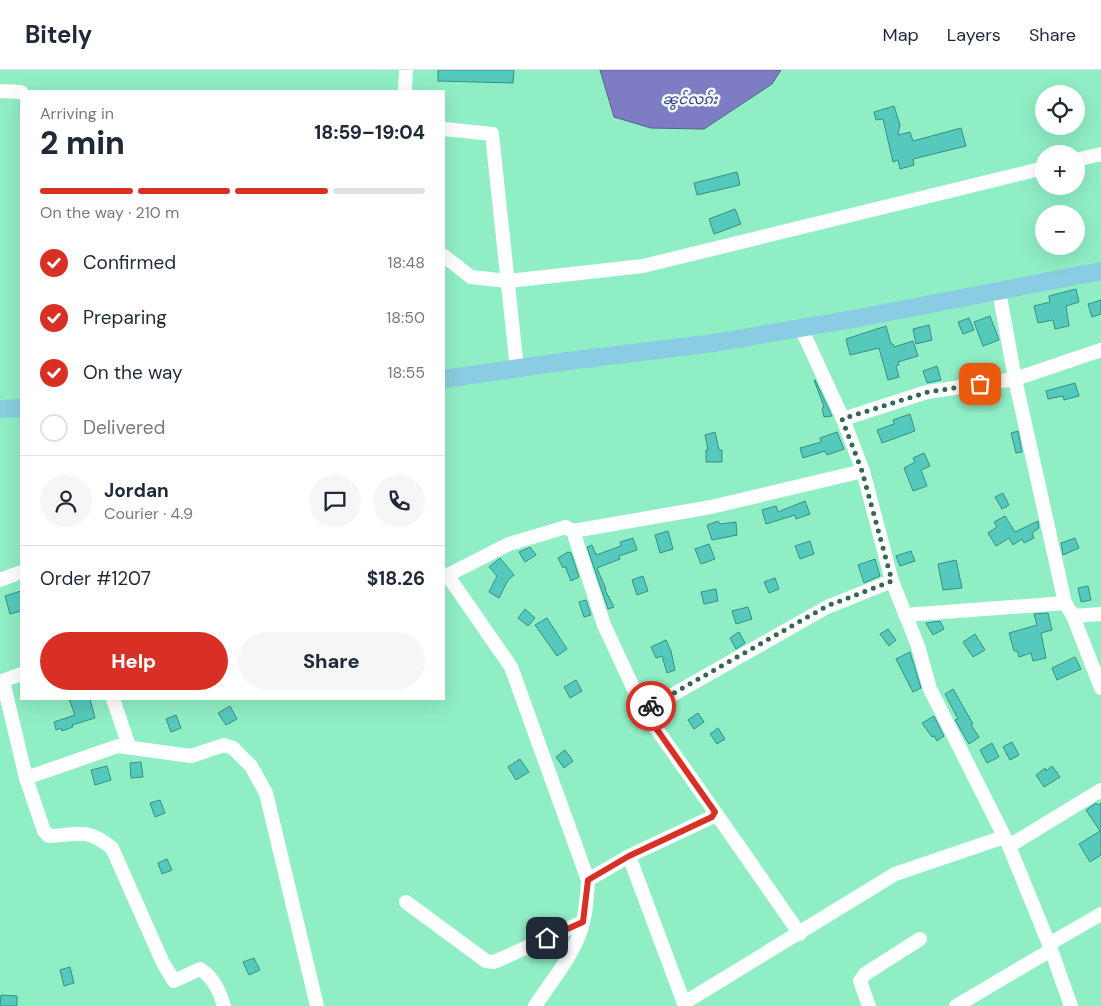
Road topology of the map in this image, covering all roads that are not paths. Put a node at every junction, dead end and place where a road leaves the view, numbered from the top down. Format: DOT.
graph roads {
  1 [pos="406,70"];
  2 [pos="405,90"];
  3 [pos="0,91"];
  4 [pos="20,92"];
  5 [pos="445,128"];
  6 [pos="1101,154"];
  7 [pos="1085,158"];
  8 [pos="1035,170"];
  9 [pos="445,257"];
  10 [pos="1101,271"];
  11 [pos="508,281"];
  12 [pos="999,291"];
  13 [pos="801,328"];
  14 [pos="1101,350"];
  15 [pos="517,369"];
  16 [pos="445,379"];
  17 [pos="1015,379"];
  18 [pos="20,408"];
  19 [pos="0,409"];
  20 [pos="842,419"];
  21 [pos="862,471"];
  22 [pos="573,531"];
  23 [pos="20,572"];
  24 [pos="446,577"];
  25 [pos="0,580"];
  26 [pos="892,581"];
  27 [pos="1065,603"];
  28 [pos="1101,614"];
  29 [pos="905,615"];
  30 [pos="1073,616"];
  31 [pos="20,674"];
  32 [pos="1,681"];
  33 [pos="1101,688"];
  34 [pos="113,700"];
  35 [pos="644,711"];
  36 [pos="129,746"];
  37 [pos="26,778"];
  38 [pos="1101,790"];
  39 [pos="715,812"];
  40 [pos="1006,841"];
  41 [pos="629,856"];
  42 [pos="588,880"];
  43 [pos="406,902"];
  44 [pos="1101,914"];
  45 [pos="583,922"];
  46 [pos="800,934"];
  47 [pos="920,939"];
  48 [pos="1050,947"];
  49 [pos="685,1005"];
  50 [pos="224,1006"];
  51 [pos="317,1006"];
  52 [pos="535,1006"];
  53 [pos="869,1006"];
  54 [pos="956,1006"];
  55 [pos="1071,1006"];
  1 -- 2 [label="street"];
  3 -- 4 [label="street"];
  5 -- 11 [label="street"];
  6 -- 7 [label="street"];
  8 -- 11 [label="street"];
  9 -- 11 [label="street"];
  10 -- 12 [label="main road"];
  11 -- 15 [label="street"];
  12 -- 13 [label="main road"];
  12 -- 17 [label="street"];
  13 -- 15 [label="main road"];
  13 -- 20 [label="street"];
  14 -- 17 [label="street"];
  15 -- 16 [label="main road"];
  17 -- 20 [label="street"];
  17 -- 27 [label="street"];
  18 -- 19 [label="main road"];
  20 -- 21 [label="street"];
  21 -- 22 [label="street"];
  21 -- 26 [label="street"];
  22 -- 24 [label="street"];
  22 -- 35 [label="street"];
  23 -- 25 [label="street"];
  24 -- 42 [label="street"];
  26 -- 29 [label="street"];
  26 -- 35 [label="street"];
  27 -- 29 [label="street"];
  27 -- 30 [label="street"];
  28 -- 30 [label="street"];
  29 -- 40 [label="street"];
  30 -- 33 [label="street"];
  31 -- 32 [label="street"];
  32 -- 37 [label="street"];
  34 -- 36 [label="street"];
  35 -- 39 [label="street"];
  36 -- 37 [label="street"];
  36 -- 51 [label="street"];
  37 -- 50 [label="street"];
  38 -- 40 [label="street"];
  39 -- 41 [label="street"];
  39 -- 46 [label="street"];
  40 -- 46 [label="street"];
  40 -- 48 [label="street"];
  41 -- 42 [label="street"];
  41 -- 49 [label="street"];
  42 -- 45 [label="street"];
  43 -- 45 [label="street"];
  44 -- 48 [label="street"];
  45 -- 52 [label="street"];
  46 -- 49 [label="street"];
  47 -- 53 [label="street"];
  48 -- 54 [label="street"];
  48 -- 55 [label="street"];
}
